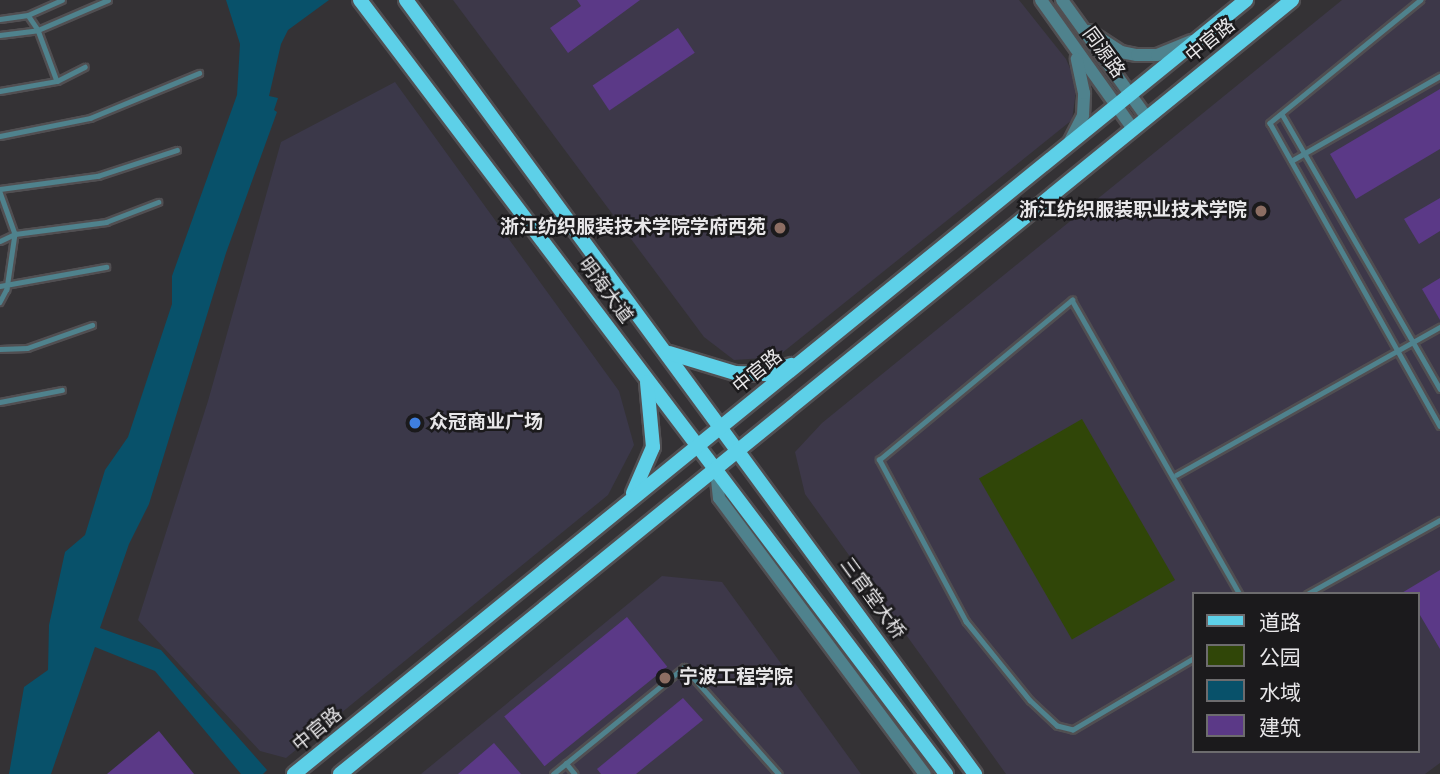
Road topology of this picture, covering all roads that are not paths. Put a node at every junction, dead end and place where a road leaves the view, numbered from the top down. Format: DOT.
graph roads {
  1 [pos="62,0"];
  2 [pos="108,0"];
  3 [pos="405,0"];
  4 [pos="1041,0"];
  5 [pos="1062,0"];
  6 [pos="1246,0"];
  7 [pos="1292,0"];
  8 [pos="1421,0"];
  9 [pos="362,3"];
  10 [pos="28,15"];
  11 [pos="0,19"];
  12 [pos="1078,22"];
  13 [pos="38,30"];
  14 [pos="1065,33"];
  15 [pos="1204,34"];
  16 [pos="0,35"];
  17 [pos="85,67"];
  18 [pos="199,73"];
  19 [pos="1440,76"];
  20 [pos="57,81"];
  21 [pos="0,92"];
  22 [pos="1131,94"];
  23 [pos="1117,106"];
  24 [pos="1282,114"];
  25 [pos="1147,118"];
  26 [pos="1133,129"];
  27 [pos="0,136"];
  28 [pos="1068,146"];
  29 [pos="177,150"];
  30 [pos="1305,153"];
  31 [pos="1292,161"];
  32 [pos="0,190"];
  33 [pos="158,202"];
  34 [pos="15,234"];
  35 [pos="0,241"];
  36 [pos="106,267"];
  37 [pos="9,281"];
  38 [pos="0,286"];
  39 [pos="0,302"];
  40 [pos="92,325"];
  41 [pos="1440,327"];
  42 [pos="1413,342"];
  43 [pos="0,349"];
  44 [pos="1398,351"];
  45 [pos="668,353"];
  46 [pos="802,361"];
  47 [pos="646,377"];
  48 [pos="1440,389"];
  49 [pos="62,390"];
  50 [pos="0,402"];
  51 [pos="721,426"];
  52 [pos="1440,426"];
  53 [pos="697,445"];
  54 [pos="738,447"];
  55 [pos="715,466"];
  56 [pos="1176,475"];
  57 [pos="629,500"];
  58 [pos="1440,520"];
  59 [pos="1239,592"];
  60 [pos="1311,592"];
  61 [pos="1192,660"];
  62 [pos="566,763"];
  63 [pos="971,769"];
  64 [pos="293,774"];
  65 [pos="340,774"];
  66 [pos="553,774"];
  67 [pos="575,774"];
  68 [pos="779,774"];
  69 [pos="925,774"];
  70 [pos="946,774"];
  1 -- 10 [label="lane"];
  2 -- 13 [label="lane"];
  3 -- 45 [label="main road, 明海大道"];
  4 -- 14 [label="street, 同源路"];
  5 -- 12 [label="street, 同源路"];
  6 -- 15 [label="main road, 中官路"];
  7 -- 25 [label="main road, 中官路"];
  8 -- 24 [label="lane"];
  9 -- 47 [label="main road, 明海大道"];
  10 -- 11 [label="lane"];
  10 -- 13 [label="lane"];
  12 -- 15 [label="street"];
  12 -- 22 [label="street, 同源路"];
  13 -- 16 [label="lane"];
  13 -- 20 [label="lane"];
  14 -- 23 [label="street, 同源路"];
  14 -- 28 [label="street"];
  15 -- 22 [label="main road, 中官路"];
  17 -- 20 [label="lane"];
  18 -- 27 [label="lane"];
  19 -- 30 [label="lane"];
  20 -- 21 [label="lane"];
  22 -- 23 [label="main road, 中官路"];
  22 -- 25 [label="street, 同源路"];
  23 -- 26 [label="street, 同源路"];
  23 -- 28 [label="main road, 中官路"];
  24 -- 30 [label="lane"];
  24 -- 31 [label="lane"];
  25 -- 26 [label="main road, 中官路"];
  26 -- 54 [label="main road, 中官路"];
  28 -- 46 [label="main road, 中官路"];
  29 -- 32 [label="lane"];
  30 -- 31 [label="lane"];
  30 -- 42 [label="lane"];
  31 -- 44 [label="lane"];
  32 -- 34 [label="lane"];
  33 -- 34 [label="lane"];
  34 -- 35 [label="lane"];
  34 -- 37 [label="lane"];
  36 -- 37 [label="lane"];
  37 -- 38 [label="lane"];
  37 -- 39 [label="lane"];
  40 -- 43 [label="lane"];
  41 -- 42 [label="lane"];
  42 -- 44 [label="lane"];
  42 -- 48 [label="lane"];
  44 -- 52 [label="lane"];
  44 -- 56 [label="lane"];
  45 -- 46 [label="main road"];
  45 -- 51 [label="main road, 明海大道"];
  46 -- 51 [label="main road, 中官路"];
  47 -- 53 [label="main road, 明海大道"];
  47 -- 57 [label="main road"];
  49 -- 50 [label="lane"];
  51 -- 53 [label="main road, 中官路"];
  51 -- 54 [label="main road, 明海大道"];
  53 -- 55 [label="main road, 明海大道"];
  53 -- 57 [label="main road, 中官路"];
  54 -- 55 [label="main road, 中官路"];
  54 -- 63 [label="main road, 三官堂大桥"];
  55 -- 65 [label="main road, 中官路"];
  55 -- 69 [label="street"];
  55 -- 70 [label="main road"];
  56 -- 59 [label="lane"];
  56 -- 61 [label="lane"];
  57 -- 64 [label="main road, 中官路"];
  58 -- 60 [label="lane"];
  62 -- 66 [label="lane"];
  62 -- 67 [label="lane"];
  62 -- 68 [label="lane"];
}
